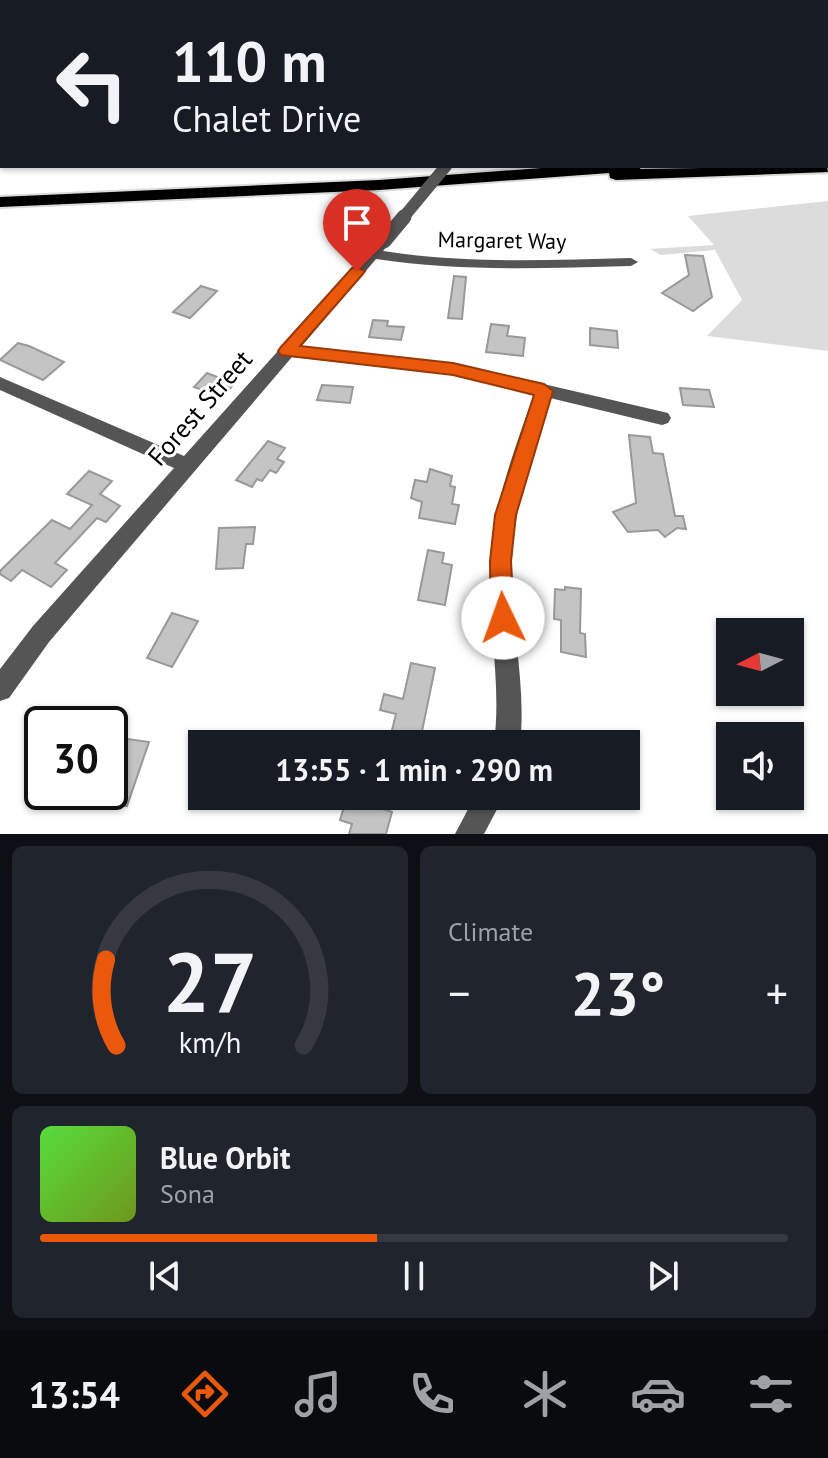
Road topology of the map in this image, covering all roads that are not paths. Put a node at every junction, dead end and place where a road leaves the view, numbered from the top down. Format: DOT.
graph roads {
  1 [pos="410,168"];
  2 [pos="444,168"];
  3 [pos="609,168"];
  4 [pos="803,168"];
  5 [pos="510,176"];
  6 [pos="0,187"];
  7 [pos="0,202"];
  8 [pos="373,254"];
  9 [pos="631,262"];
  10 [pos="287,351"];
  11 [pos="0,383"];
  12 [pos="544,391"];
  13 [pos="662,418"];
  14 [pos="187,466"];
  15 [pos="0,689"];
  16 [pos="508,730"];
  17 [pos="482,810"];
  18 [pos="469,834"];
  1 -- 6 [label="highway"];
  2 -- 8 [label="street, Forest Street, bridge"];
  3 -- 5 [label="highway"];
  4 -- 5 [label="highway"];
  5 -- 7 [label="highway"];
  8 -- 9 [label="street, Margaret Way"];
  8 -- 10 [label="street, Forest Street"];
  10 -- 12 [label="street"];
  10 -- 14 [label="street, Forest Street"];
  11 -- 14 [label="street"];
  12 -- 13 [label="street"];
  12 -- 16 [label="street"];
  14 -- 15 [label="street, Forest Street"];
  17 -- 18 [label="street"];
}
